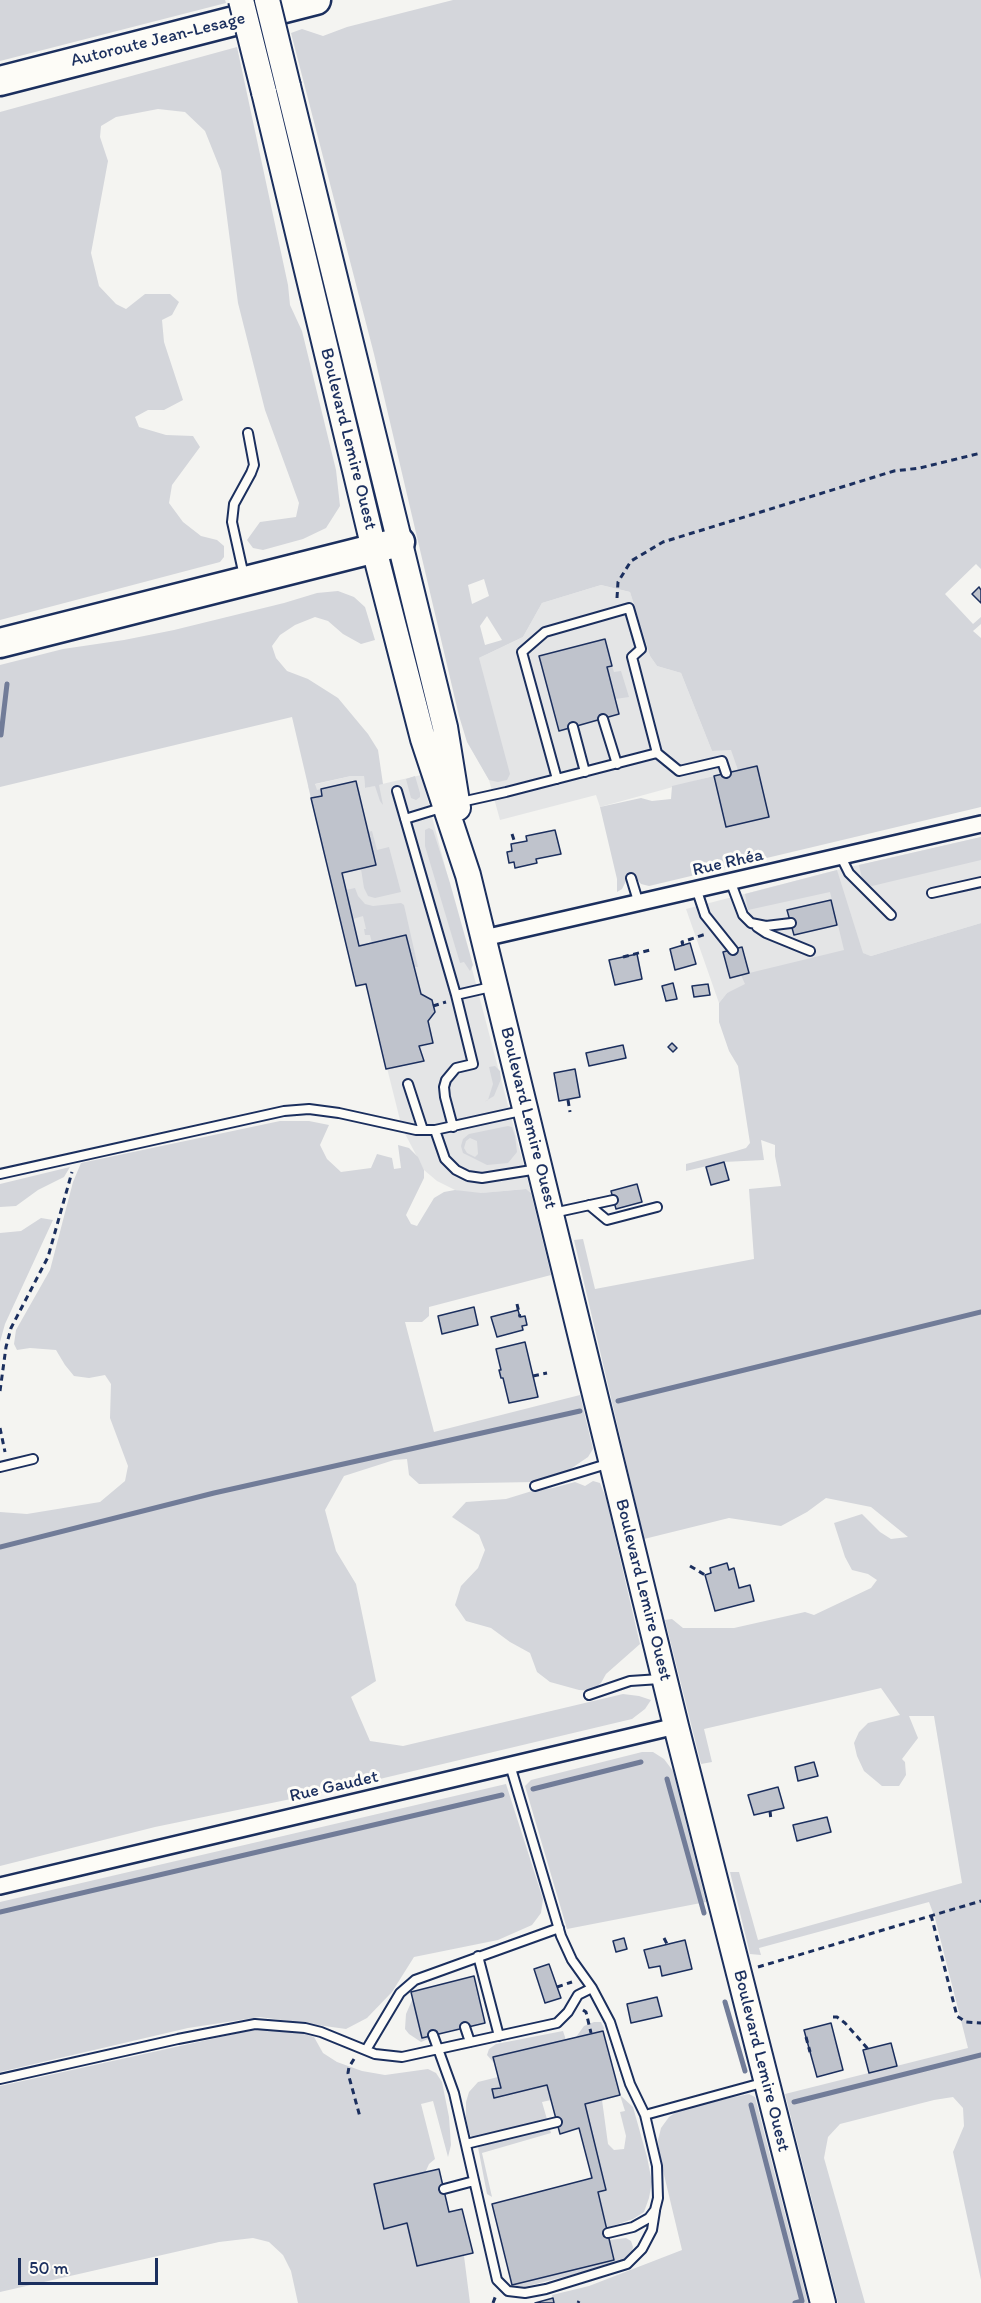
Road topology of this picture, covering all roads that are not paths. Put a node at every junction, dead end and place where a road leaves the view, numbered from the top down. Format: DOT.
graph roads {
  1 [pos="241,0"];
  2 [pos="267,0"];
  3 [pos="316,0"];
  4 [pos="0,81"];
  5 [pos="248,434"];
  6 [pos="387,545"];
  7 [pos="245,581"];
  8 [pos="0,643"];
  9 [pos="603,719"];
  10 [pos="573,727"];
  11 [pos="657,753"];
  12 [pos="617,764"];
  13 [pos="585,772"];
  14 [pos="726,773"];
  15 [pos="558,779"];
  16 [pos="397,791"];
  17 [pos="451,805"];
  18 [pos="405,819"];
  19 [pos="981,824"];
  20 [pos="841,857"];
  21 [pos="631,878"];
  22 [pos="981,882"];
  23 [pos="731,883"];
  24 [pos="697,891"];
  25 [pos="932,893"];
  26 [pos="639,904"];
  27 [pos="891,915"];
  28 [pos="751,922"];
  29 [pos="790,923"];
  30 [pos="484,939"];
  31 [pos="733,950"];
  32 [pos="810,951"];
  33 [pos="495,986"];
  34 [pos="456,995"];
  35 [pos="408,1084"];
  36 [pos="526,1109"];
  37 [pos="453,1127"];
  38 [pos="423,1130"];
  39 [pos="435,1130"];
  40 [pos="541,1169"];
  41 [pos="0,1174"];
  42 [pos="613,1200"];
  43 [pos="589,1205"];
  44 [pos="657,1208"];
  45 [pos="552,1214"];
  46 [pos="33,1459"];
  47 [pos="612,1463"];
  48 [pos="4,1466"];
  49 [pos="535,1486"];
  50 [pos="664,1679"];
  51 [pos="590,1695"];
  52 [pos="676,1726"];
  53 [pos="510,1765"];
  54 [pos="0,1886"];
  55 [pos="559,1928"];
  56 [pos="478,1956"];
  57 [pos="592,1988"];
  58 [pos="465,2027"];
  59 [pos="433,2035"];
  60 [pos="499,2036"];
  61 [pos="470,2042"];
  62 [pos="438,2049"];
  63 [pos="366,2050"];
  64 [pos="0,2079"];
  65 [pos="767,2082"];
  66 [pos="645,2115"];
  67 [pos="557,2122"];
  68 [pos="466,2144"];
  69 [pos="474,2181"];
  70 [pos="444,2189"];
  71 [pos="655,2210"];
  72 [pos="608,2233"];
  73 [pos="824,2303"];
  1 -- 6 [label="main road, Boulevard Lemire Ouest, bridge"];
  2 -- 6 [label="main road, Boulevard Lemire Ouest, bridge"];
  3 -- 4 [label="highway, Autoroute Jean-Lesage"];
  5 -- 7 [label="lane"];
  6 -- 7 [label="highway"];
  6 -- 17 [label="main road, Boulevard Lemire Ouest"];
  6 -- 17 [label="main road, Boulevard Lemire Ouest"];
  7 -- 8 [label="highway"];
  9 -- 12 [label="lane"];
  10 -- 13 [label="lane"];
  11 -- 12 [label="lane"];
  11 -- 14 [label="lane"];
  11 -- 15 [label="lane"];
  12 -- 13 [label="lane"];
  13 -- 15 [label="lane"];
  15 -- 17 [label="lane"];
  16 -- 18 [label="lane"];
  17 -- 18 [label="lane"];
  17 -- 30 [label="main road, Boulevard Lemire Ouest"];
  18 -- 34 [label="lane"];
  19 -- 20 [label="street, Rue Rhéa"];
  20 -- 23 [label="street, Rue Rhéa"];
  20 -- 27 [label="lane"];
  21 -- 26 [label="lane"];
  22 -- 25 [label="lane"];
  23 -- 24 [label="street, Rue Rhéa"];
  23 -- 28 [label="lane"];
  24 -- 26 [label="street, Rue Rhéa"];
  24 -- 31 [label="lane"];
  26 -- 30 [label="street, Rue Rhéa"];
  28 -- 29 [label="lane"];
  28 -- 32 [label="lane"];
  30 -- 33 [label="main road, Boulevard Lemire Ouest"];
  33 -- 34 [label="lane"];
  33 -- 36 [label="main road, Boulevard Lemire Ouest"];
  34 -- 37 [label="lane"];
  35 -- 38 [label="lane"];
  36 -- 37 [label="lane"];
  36 -- 40 [label="main road, Boulevard Lemire Ouest"];
  37 -- 39 [label="lane"];
  38 -- 39 [label="lane"];
  38 -- 41 [label="lane"];
  39 -- 40 [label="lane"];
  40 -- 45 [label="main road, Boulevard Lemire Ouest"];
  42 -- 43 [label="lane"];
  43 -- 44 [label="lane"];
  43 -- 45 [label="lane"];
  45 -- 47 [label="main road, Boulevard Lemire Ouest"];
  46 -- 48 [label="lane"];
  47 -- 49 [label="lane"];
  47 -- 50 [label="main road, Boulevard Lemire Ouest"];
  50 -- 51 [label="lane"];
  50 -- 52 [label="main road, Boulevard Lemire Ouest"];
  52 -- 53 [label="street, Rue Gaudet"];
  52 -- 65 [label="main road, Boulevard Lemire Ouest"];
  53 -- 54 [label="street, Rue Gaudet"];
  53 -- 55 [label="lane"];
  55 -- 56 [label="lane"];
  55 -- 57 [label="lane"];
  56 -- 60 [label="lane"];
  56 -- 63 [label="lane"];
  57 -- 60 [label="lane"];
  57 -- 66 [label="lane"];
  58 -- 61 [label="lane"];
  59 -- 62 [label="lane"];
  60 -- 61 [label="lane"];
  61 -- 62 [label="lane"];
  62 -- 63 [label="lane"];
  62 -- 68 [label="lane"];
  63 -- 64 [label="lane"];
  65 -- 66 [label="lane"];
  65 -- 73 [label="main road, Boulevard Lemire Ouest"];
  66 -- 71 [label="lane"];
  67 -- 68 [label="lane"];
  68 -- 69 [label="lane"];
  69 -- 70 [label="lane"];
  69 -- 71 [label="lane"];
  71 -- 72 [label="lane"];
}
